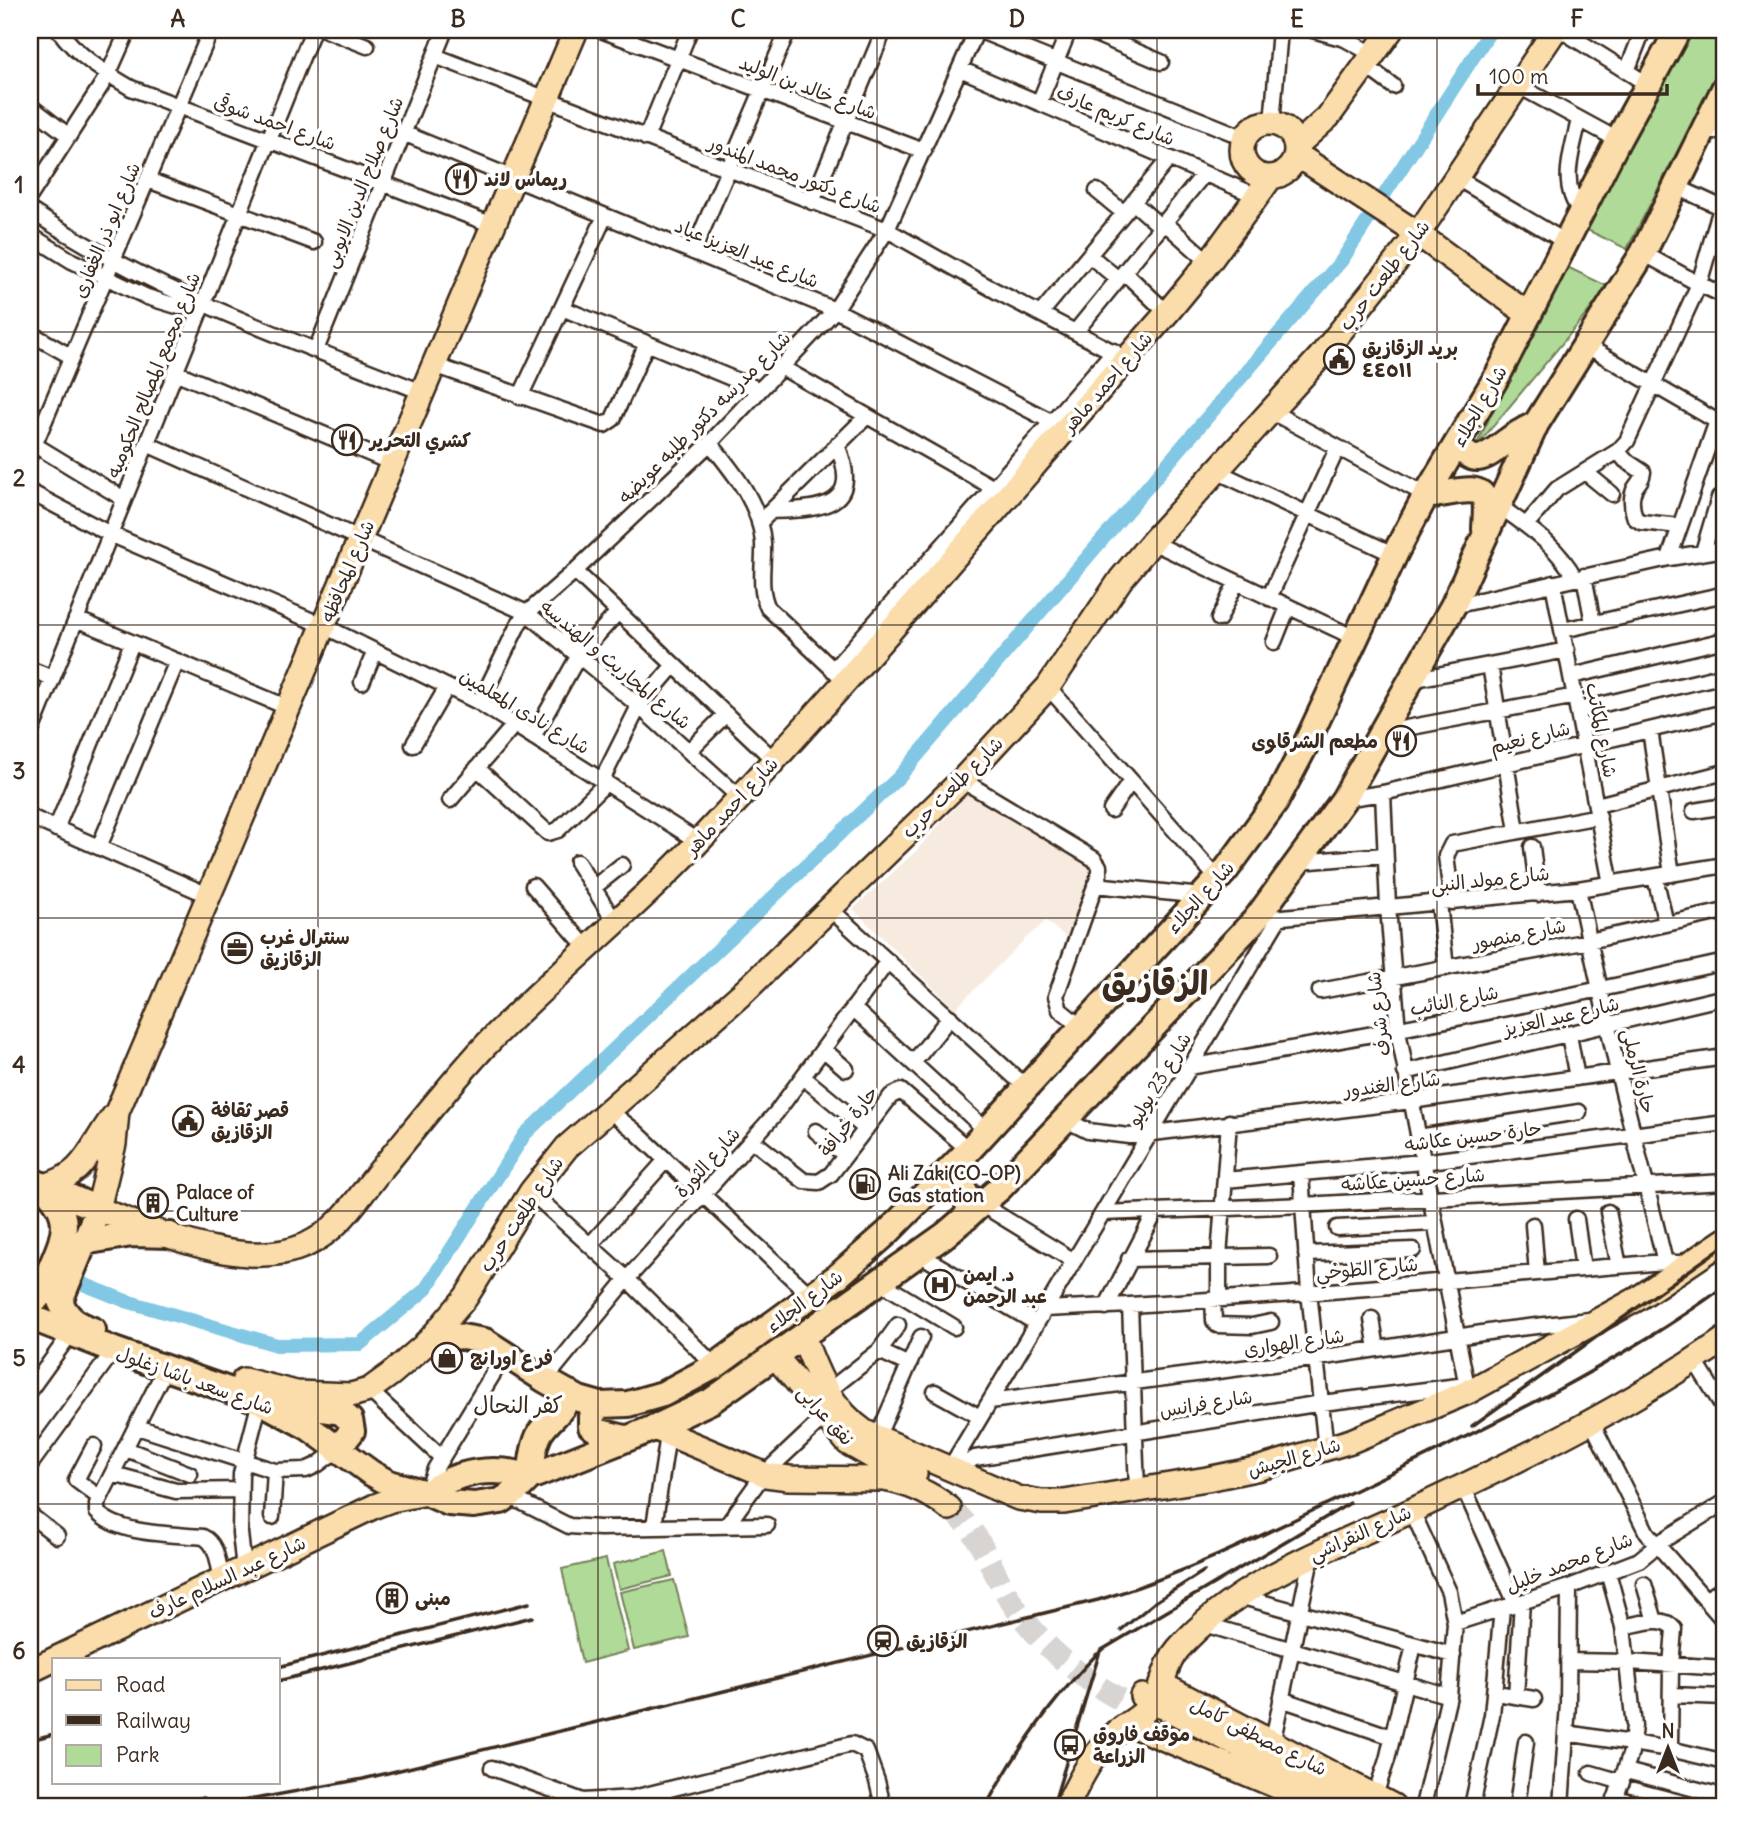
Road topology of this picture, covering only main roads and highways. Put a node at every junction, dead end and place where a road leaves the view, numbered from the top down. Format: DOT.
graph roads {
  1 [pos="576,30"];
  2 [pos="1391,30"];
  3 [pos="1555,30"];
  4 [pos="1680,32"];
  5 [pos="1725,87"];
  6 [pos="1714,131"];
  7 [pos="1296,150"];
  8 [pos="1271,177"];
  9 [pos="1418,234"];
  10 [pos="1529,314"];
  11 [pos="1536,424"];
  12 [pos="1458,443"];
  13 [pos="1426,495"];
  14 [pos="1493,535"];
  15 [pos="117,1112"];
  16 [pos="956,1164"];
  17 [pos="36,1183"];
  18 [pos="1000,1188"];
  19 [pos="98,1209"];
  20 [pos="973,1211"];
  21 [pos="170,1235"];
  22 [pos="77,1240"];
  23 [pos="1725,1240"];
  24 [pos="42,1304"];
  25 [pos="79,1331"];
  26 [pos="803,1336"];
  27 [pos="1725,1339"];
  28 [pos="427,1343"];
  29 [pos="776,1357"];
  30 [pos="244,1380"];
  31 [pos="569,1393"];
  32 [pos="600,1405"];
  33 [pos="830,1405"];
  34 [pos="661,1432"];
  35 [pos="625,1438"];
  36 [pos="337,1450"];
  37 [pos="530,1476"];
  38 [pos="427,1493"];
  39 [pos="57,1658"];
  40 [pos="52,1661"];
  41 [pos="30,1671"];
  42 [pos="1144,1704"];
  43 [pos="1384,1800"];
  44 [pos="1067,1806"];
  45 [pos="1324,1806"];
  46 [pos="1341,1806"];
  1 -- 15 [label="main road, شارع المحافظه"];
  2 -- 7 [label="main road"];
  3 -- 9 [label="main road, شارع طلعت حرب"];
  4 -- 10 [label="highway, شارع الجلاء"];
  5 -- 6 [label="highway, شارع الجلاء"];
  6 -- 11 [label="highway, شارع الجلاء"];
  7 -- 8 [label="main road"];
  7 -- 8 [label="main road"];
  7 -- 9 [label="main road"];
  8 -- 21 [label="main road, شارع احمد ماهر"];
  9 -- 10 [label="main road"];
  9 -- 28 [label="main road, شارع طلعت حرب"];
  10 -- 12 [label="highway, شارع الجلاء"];
  11 -- 12 [label="highway"];
  11 -- 14 [label="highway, شارع الجلاء"];
  12 -- 13 [label="highway, شارع الجلاء"];
  13 -- 14 [label="highway"];
  13 -- 16 [label="highway, شارع الجلاء"];
  14 -- 18 [label="highway, شارع الجلاء"];
  15 -- 17 [label="main road, شارع المحافظه"];
  15 -- 19 [label="main road, شارع المحافظه"];
  16 -- 18 [label="highway"];
  16 -- 20 [label="highway"];
  16 -- 32 [label="highway, شارع الجلاء"];
  17 -- 19 [label="highway"];
  17 -- 22 [label="highway"];
  18 -- 20 [label="highway, شارع الجلاء"];
  19 -- 21 [label="main road, شارع احمد ماهر"];
  19 -- 22 [label="highway"];
  20 -- 26 [label="highway, شارع الجلاء"];
  21 -- 22 [label="highway"];
  22 -- 24 [label="highway"];
  23 -- 33 [label="main road, شارع الجيش"];
  24 -- 25 [label="highway, شارع سعد باشا زغلول"];
  24 -- 25 [label="highway"];
  25 -- 30 [label="highway, شارع سعد باشا زغلول"];
  25 -- 36 [label="highway, شارع سعد باشا زغلول"];
  26 -- 29 [label="highway, شارع الجلاء"];
  26 -- 33 [label="main road"];
  27 -- 42 [label="main road, شارع النقراشي"];
  28 -- 30 [label="main road, شارع طلعت حرب"];
  28 -- 31 [label="highway, شارع الجلاء"];
  29 -- 33 [label="main road, نفق عرابى"];
  29 -- 34 [label="highway, شارع الجلاء"];
  30 -- 36 [label="highway, شارع سعد باشا زغلول"];
  31 -- 32 [label="highway, شارع الجلاء"];
  31 -- 37 [label="highway"];
  32 -- 35 [label="highway"];
  33 -- 34 [label="main road, نفق عرابى"];
  34 -- 35 [label="highway, شارع الجلاء"];
  35 -- 37 [label="highway, شارع الجلاء"];
  36 -- 38 [label="highway, شارع سعد باشا زغلول"];
  37 -- 38 [label="highway"];
  37 -- 38 [label="highway, شارع سعد باشا زغلول"];
  38 -- 39 [label="main road, شارع عبد السلام عارف"];
  40 -- 41 [label="main road, شارع عبد السلام عارف"];
  42 -- 43 [label="main road, شارع مصطفى كامل"];
  42 -- 43 [label="main road"];
  42 -- 44 [label="main road, شارع النقراشي"];
  42 -- 45 [label="main road, شارع مصطفى كامل"];
  42 -- 46 [label="main road"];
}
